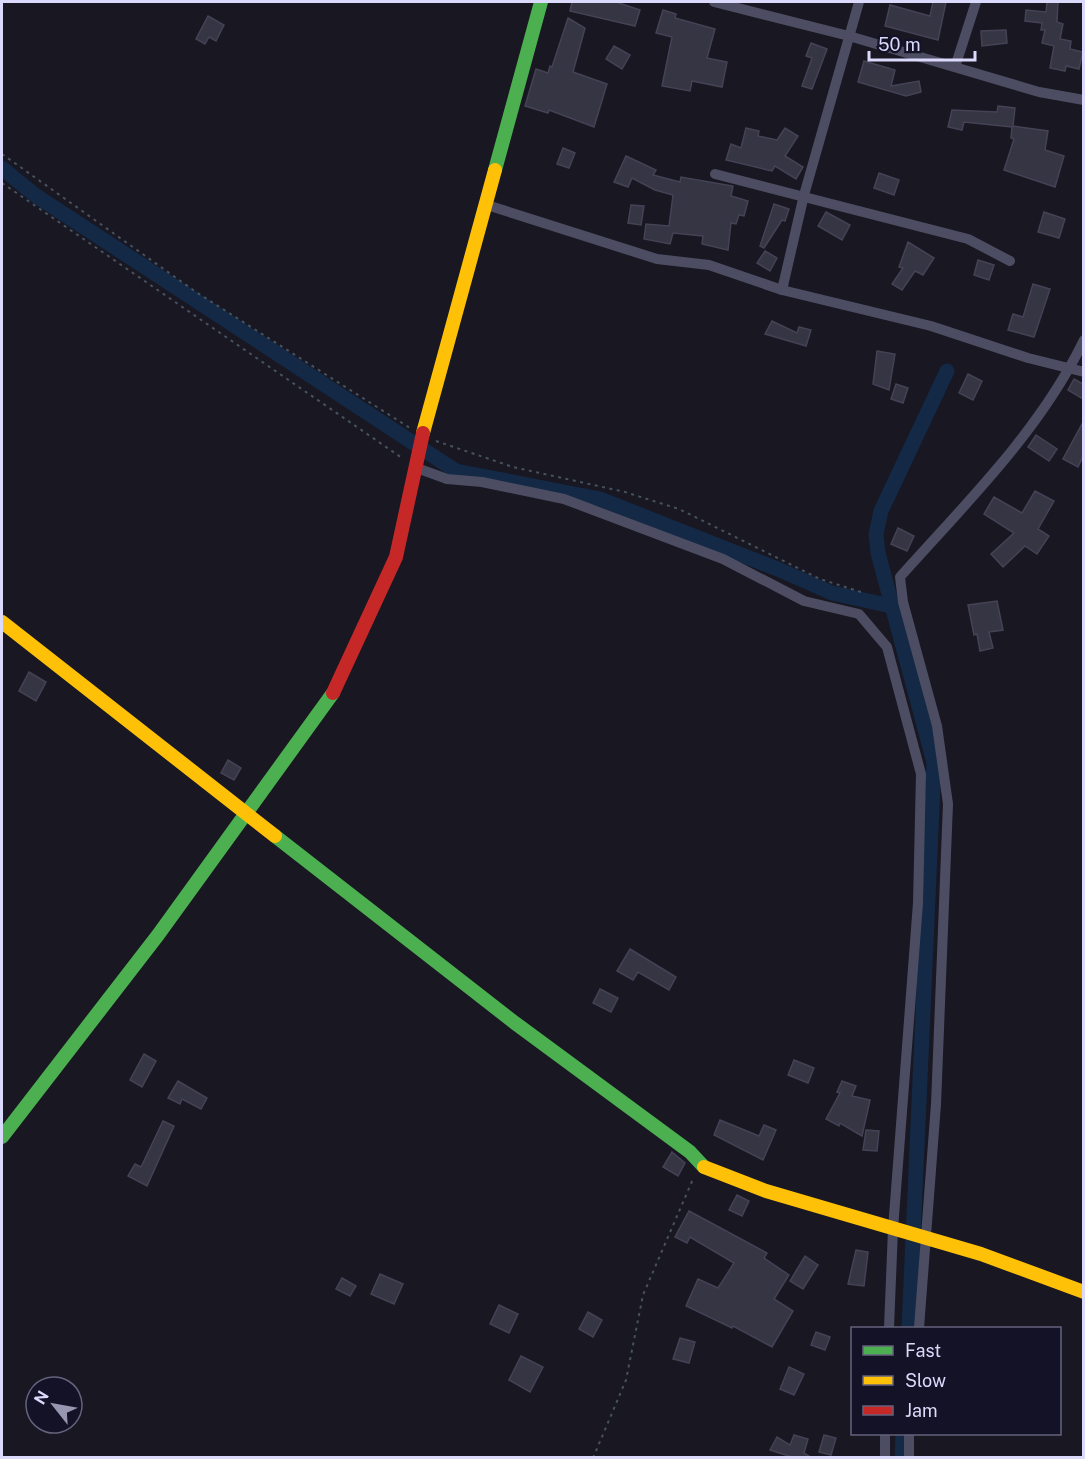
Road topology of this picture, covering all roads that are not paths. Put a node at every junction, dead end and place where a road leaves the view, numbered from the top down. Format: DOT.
graph roads {
  1 [pos="542,2"];
  2 [pos="714,2"];
  3 [pos="859,2"];
  4 [pos="976,2"];
  5 [pos="745,5"];
  6 [pos="849,36"];
  7 [pos="955,67"];
  8 [pos="1083,100"];
  9 [pos="715,174"];
  10 [pos="804,195"];
  11 [pos="487,205"];
  12 [pos="1010,261"];
  13 [pos="782,290"];
  14 [pos="1083,340"];
  15 [pos="1069,370"];
  16 [pos="1083,372"];
  17 [pos="414,467"];
  18 [pos="2,622"];
  19 [pos="243,814"];
  20 [pos="2,1137"];
  21 [pos="896,1230"];
  22 [pos="925,1236"];
  23 [pos="1083,1292"];
  24 [pos="889,1327"];
  25 [pos="918,1327"];
  26 [pos="885,1435"];
  27 [pos="909,1435"];
  28 [pos="885,1458"];
  29 [pos="909,1458"];
  1 -- 11 [label="street"];
  2 -- 5 [label="street"];
  3 -- 6 [label="street"];
  4 -- 7 [label="street"];
  5 -- 6 [label="street"];
  6 -- 7 [label="street"];
  6 -- 10 [label="street"];
  7 -- 8 [label="street"];
  9 -- 10 [label="street"];
  10 -- 12 [label="street"];
  10 -- 13 [label="street"];
  11 -- 13 [label="street"];
  11 -- 17 [label="street"];
  13 -- 15 [label="street"];
  14 -- 15 [label="street"];
  15 -- 16 [label="street"];
  15 -- 22 [label="street"];
  17 -- 19 [label="street"];
  17 -- 21 [label="street"];
  18 -- 19 [label="street"];
  19 -- 20 [label="street"];
  19 -- 21 [label="street"];
  21 -- 22 [label="street"];
  21 -- 24 [label="street"];
  22 -- 23 [label="street"];
  22 -- 25 [label="street"];
  26 -- 28 [label="street"];
  27 -- 29 [label="street"];
}
